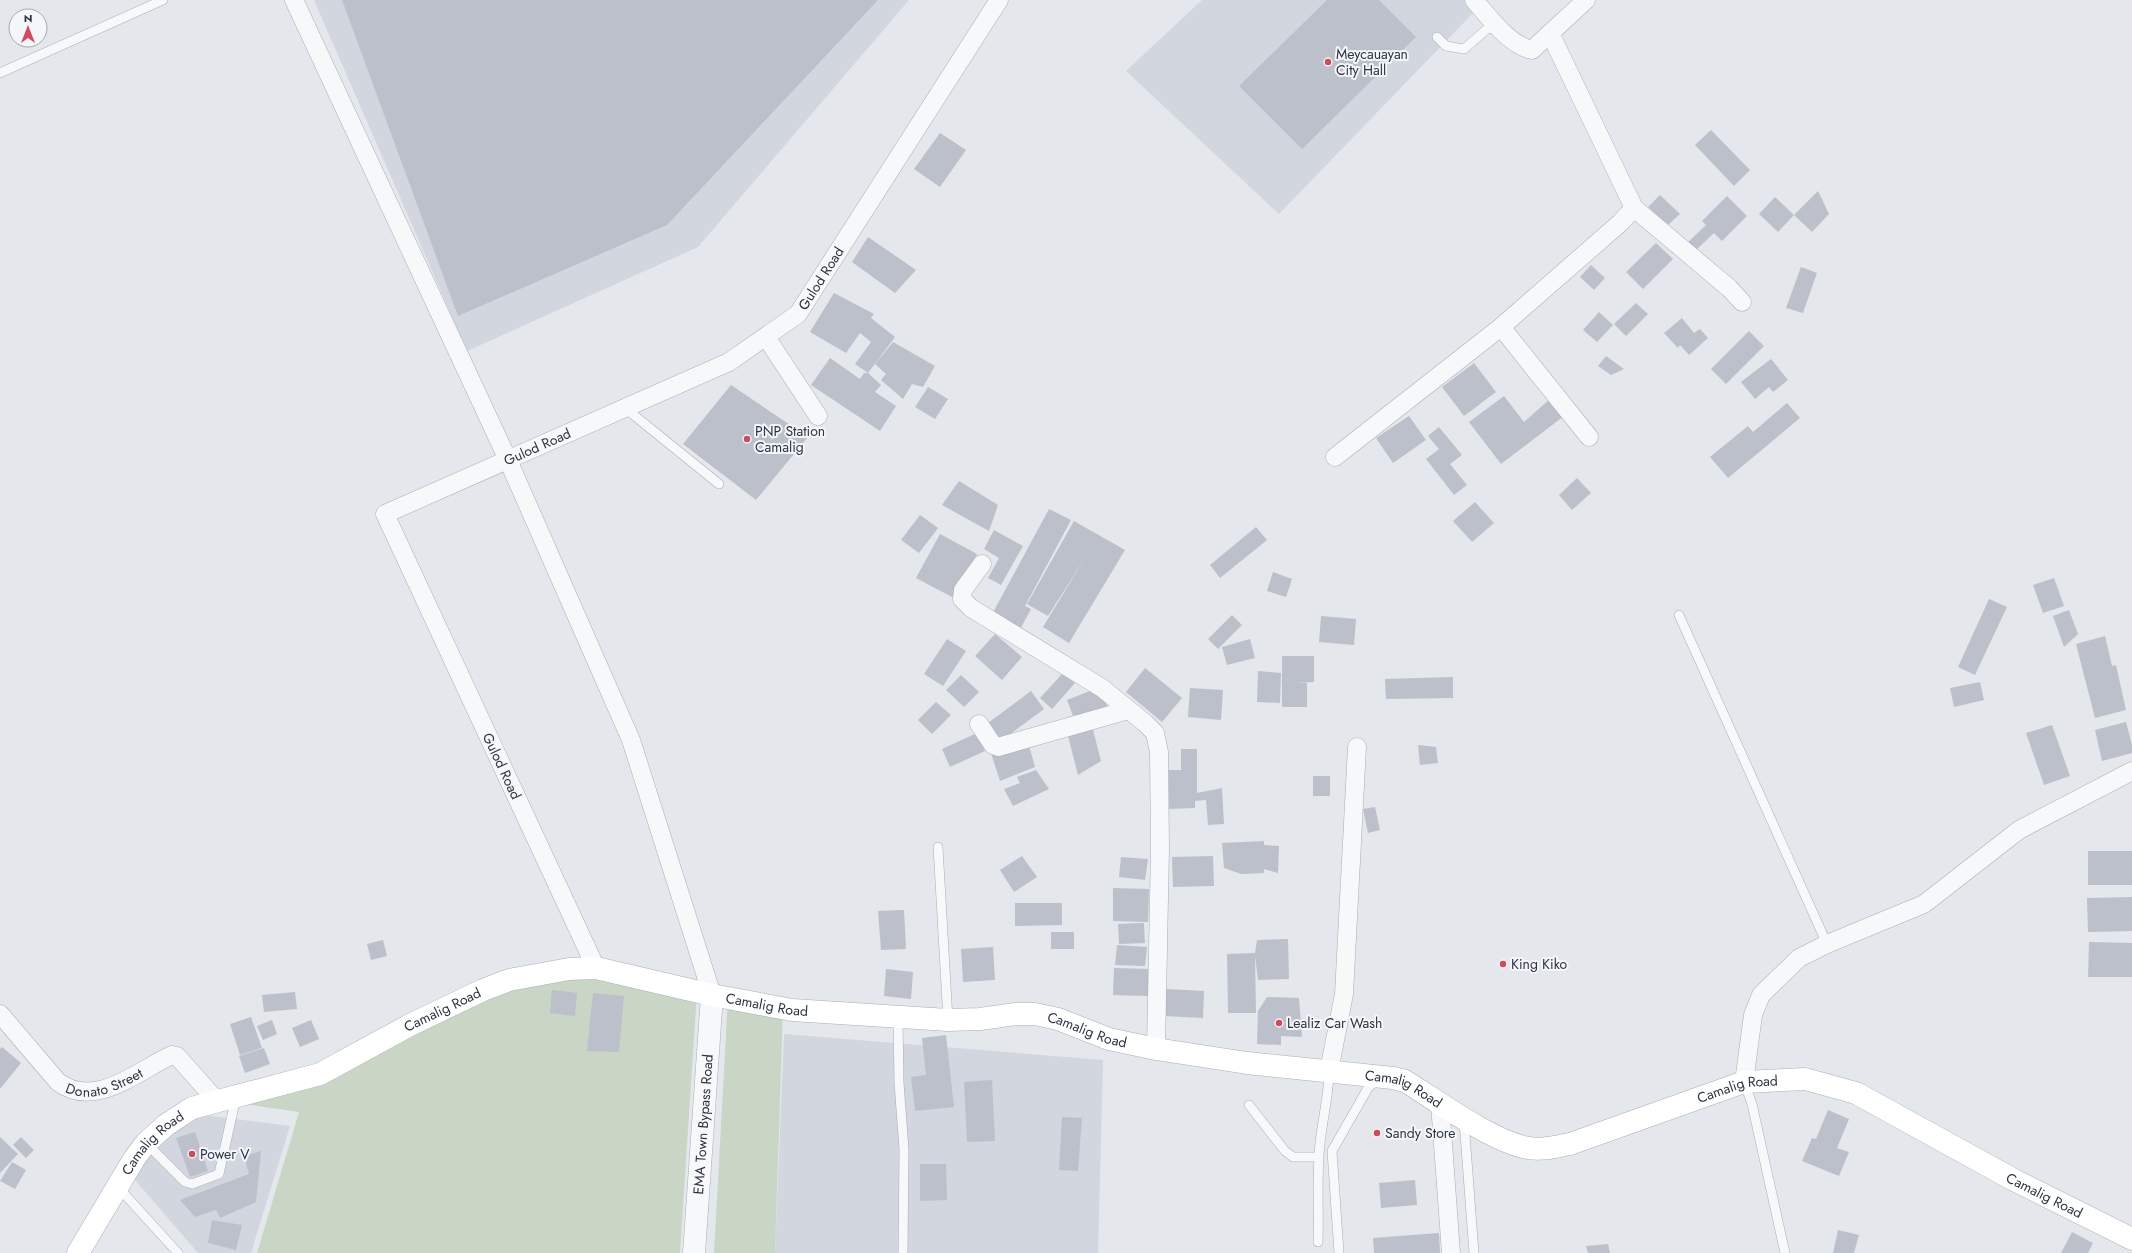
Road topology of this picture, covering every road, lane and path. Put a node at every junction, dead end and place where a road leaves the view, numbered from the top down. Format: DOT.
graph roads {
  1 [pos="163,0"];
  2 [pos="294,0"];
  3 [pos="999,0"];
  4 [pos="1474,0"];
  5 [pos="1586,0"];
  6 [pos="1498,27"];
  7 [pos="1550,32"];
  8 [pos="1437,37"];
  9 [pos="0,73"];
  10 [pos="1634,208"];
  11 [pos="1742,302"];
  12 [pos="1501,327"];
  13 [pos="766,337"];
  14 [pos="625,408"];
  15 [pos="818,416"];
  16 [pos="1589,437"];
  17 [pos="1334,456"];
  18 [pos="508,460"];
  19 [pos="719,484"];
  20 [pos="982,564"];
  21 [pos="1679,615"];
  22 [pos="1128,710"];
  23 [pos="979,724"];
  24 [pos="1357,747"];
  25 [pos="2132,771"];
  26 [pos="938,847"];
  27 [pos="1827,944"];
  28 [pos="596,968"];
  29 [pos="712,995"];
  30 [pos="0,1014"];
  31 [pos="898,1018"];
  32 [pos="948,1020"];
  33 [pos="1156,1049"];
  34 [pos="1329,1071"];
  35 [pos="1381,1076"];
  36 [pos="1744,1082"];
  37 [pos="226,1098"];
  38 [pos="1440,1103"];
  39 [pos="1249,1105"];
  40 [pos="1464,1118"];
  41 [pos="146,1143"];
  42 [pos="1319,1157"];
  43 [pos="117,1186"];
  44 [pos="2132,1239"];
  45 [pos="1318,1242"];
  46 [pos="78,1253"];
  47 [pos="178,1253"];
  48 [pos="694,1253"];
  49 [pos="903,1253"];
  50 [pos="1339,1253"];
  51 [pos="1451,1253"];
  52 [pos="1474,1253"];
  53 [pos="1785,1253"];
  1 -- 9 [label="lane"];
  2 -- 18 [label="street"];
  3 -- 13 [label="street, Gulod Road"];
  4 -- 6 [label="street"];
  5 -- 7 [label="street"];
  6 -- 7 [label="street"];
  6 -- 8 [label="lane"];
  7 -- 10 [label="street"];
  10 -- 11 [label="street"];
  10 -- 12 [label="street"];
  12 -- 16 [label="street"];
  12 -- 17 [label="street"];
  13 -- 14 [label="street, Gulod Road"];
  13 -- 15 [label="street"];
  14 -- 18 [label="street, Gulod Road"];
  14 -- 19 [label="lane"];
  18 -- 28 [label="street, Gulod Road"];
  18 -- 29 [label="street"];
  20 -- 22 [label="street"];
  21 -- 27 [label="lane"];
  22 -- 23 [label="street"];
  22 -- 33 [label="street"];
  24 -- 34 [label="street"];
  25 -- 27 [label="street"];
  26 -- 32 [label="lane"];
  27 -- 36 [label="street"];
  28 -- 29 [label="main road, Camalig Road"];
  28 -- 37 [label="main road, Camalig Road"];
  29 -- 31 [label="main road, Camalig Road"];
  29 -- 48 [label="street, EMA Town Bypass Road"];
  30 -- 37 [label="street, Donato Street"];
  31 -- 32 [label="main road, Camalig Road"];
  31 -- 49 [label="lane"];
  32 -- 33 [label="main road, Camalig Road"];
  33 -- 34 [label="main road, Camalig Road"];
  34 -- 35 [label="main road, Camalig Road"];
  34 -- 42 [label="lane"];
  35 -- 38 [label="main road, Camalig Road"];
  35 -- 50 [label="lane"];
  36 -- 40 [label="main road, Camalig Road"];
  36 -- 44 [label="main road, Camalig Road"];
  36 -- 53 [label="lane"];
  37 -- 41 [label="main road, Camalig Road"];
  37 -- 41 [label="lane"];
  38 -- 40 [label="main road, Camalig Road"];
  38 -- 51 [label="street"];
  39 -- 42 [label="lane"];
  40 -- 52 [label="lane"];
  41 -- 43 [label="main road, Camalig Road"];
  42 -- 45 [label="lane"];
  43 -- 46 [label="main road, Camalig Road"];
  43 -- 47 [label="lane"];
}
